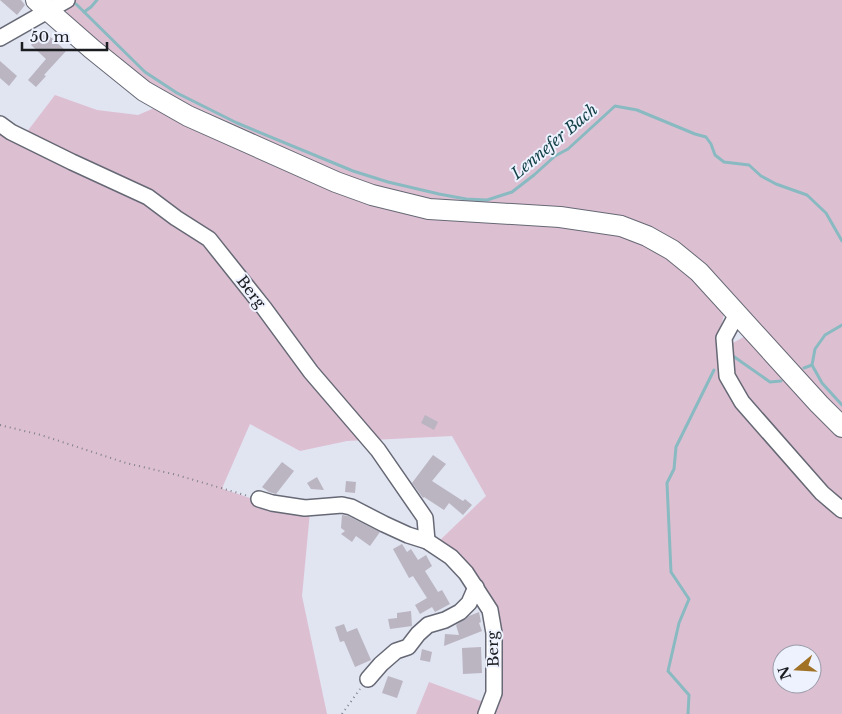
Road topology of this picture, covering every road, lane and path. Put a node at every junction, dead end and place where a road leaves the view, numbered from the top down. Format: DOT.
graph roads {
  1 [pos="66,0"];
  2 [pos="42,5"];
  3 [pos="0,38"];
  4 [pos="0,124"];
  5 [pos="737,314"];
  6 [pos="0,426"];
  7 [pos="842,427"];
  8 [pos="258,499"];
  9 [pos="842,510"];
  10 [pos="426,540"];
  11 [pos="476,587"];
  12 [pos="368,679"];
  13 [pos="342,714"];
  14 [pos="486,714"];
  1 -- 2 [label="street"];
  2 -- 3 [label="street"];
  2 -- 5 [label="main road"];
  4 -- 10 [label="street, Berg"];
  5 -- 7 [label="main road"];
  5 -- 9 [label="street"];
  6 -- 8 [label="path"];
  8 -- 10 [label="street, Berg"];
  10 -- 11 [label="street, Berg"];
  11 -- 12 [label="street"];
  11 -- 14 [label="street, Berg"];
  12 -- 13 [label="path"];
}
